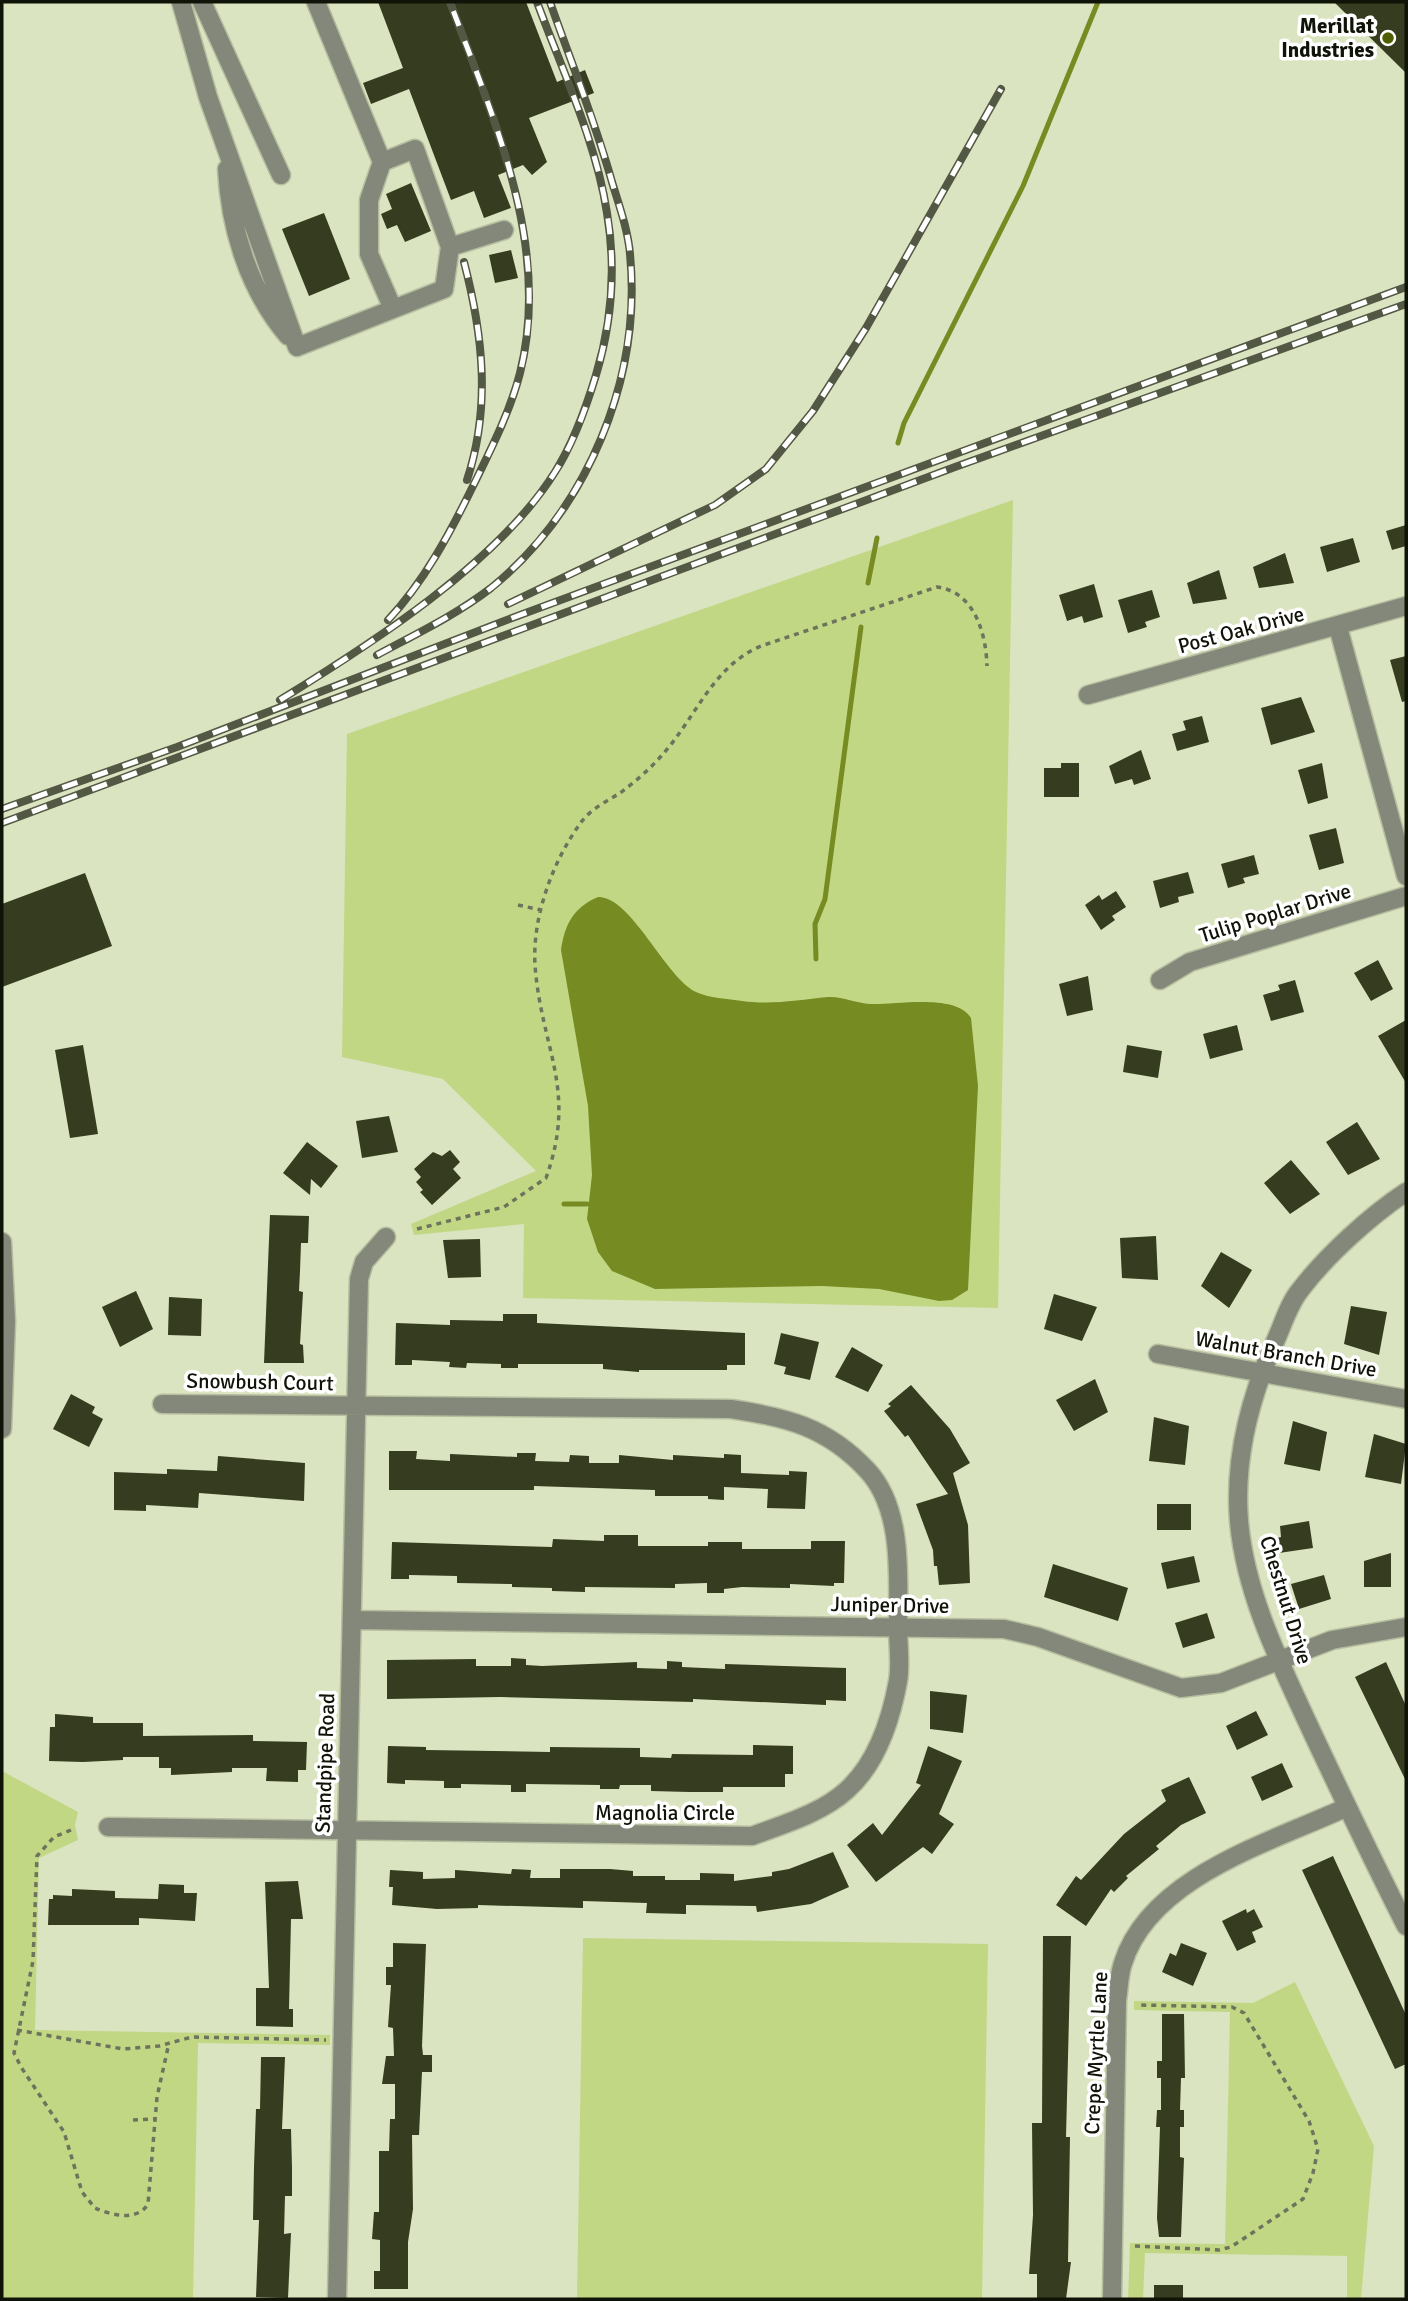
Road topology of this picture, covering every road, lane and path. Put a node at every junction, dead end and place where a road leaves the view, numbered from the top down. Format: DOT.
graph roads {
  1 [pos="181,2"];
  2 [pos="202,2"];
  3 [pos="316,2"];
  4 [pos="382,162"];
  5 [pos="281,175"];
  6 [pos="504,230"];
  7 [pos="450,247"];
  8 [pos="393,309"];
  9 [pos="1406,606"];
  10 [pos="1338,627"];
  11 [pos="987,666"];
  12 [pos="1088,695"];
  13 [pos="1406,876"];
  14 [pos="1406,896"];
  15 [pos="518,905"];
  16 [pos="541,910"];
  17 [pos="1160,981"];
  18 [pos="1406,1192"];
  19 [pos="417,1229"];
  20 [pos="386,1237"];
  21 [pos="2,1242"];
  22 [pos="1158,1354"];
  23 [pos="1261,1374"];
  24 [pos="1406,1399"];
  25 [pos="162,1404"];
  26 [pos="358,1406"];
  27 [pos="2,1429"];
  28 [pos="354,1620"];
  29 [pos="898,1626"];
  30 [pos="1406,1627"];
  31 [pos="1278,1661"];
  32 [pos="1345,1808"];
  33 [pos="108,1827"];
  34 [pos="72,1830"];
  35 [pos="345,1831"];
  36 [pos="1406,1926"];
  37 [pos="1140,2005"];
  38 [pos="18,2030"];
  39 [pos="326,2040"];
  40 [pos="169,2043"];
  41 [pos="156,2119"];
  42 [pos="133,2120"];
  43 [pos="1135,2246"];
  44 [pos="337,2299"];
  45 [pos="1111,2299"];
  1 -- 8 [label="street"];
  2 -- 5 [label="street"];
  3 -- 4 [label="street"];
  4 -- 7 [label="street"];
  4 -- 8 [label="street"];
  6 -- 7 [label="street"];
  7 -- 8 [label="street"];
  9 -- 10 [label="street, Post Oak Drive"];
  10 -- 12 [label="street, Post Oak Drive"];
  10 -- 13 [label="street"];
  11 -- 16 [label="path"];
  14 -- 17 [label="street, Tulip Poplar Drive"];
  15 -- 16 [label="path"];
  16 -- 19 [label="path"];
  18 -- 23 [label="street, Chestnut Drive"];
  20 -- 26 [label="street, Standpipe Road"];
  21 -- 27 [label="street"];
  22 -- 23 [label="street, Walnut Branch Drive"];
  23 -- 24 [label="street, Walnut Branch Drive"];
  23 -- 31 [label="street, Chestnut Drive"];
  25 -- 26 [label="street, Snowbush Court"];
  26 -- 28 [label="street, Standpipe Road"];
  26 -- 29 [label="street, Magnolia Circle"];
  28 -- 29 [label="street, Juniper Drive"];
  28 -- 35 [label="street, Standpipe Road"];
  29 -- 31 [label="street, Juniper Drive"];
  29 -- 35 [label="street, Magnolia Circle"];
  30 -- 31 [label="street, Juniper Drive"];
  31 -- 32 [label="street, Chestnut Drive"];
  32 -- 36 [label="street, Chestnut Drive"];
  32 -- 45 [label="street, Crepe Myrtle Lane"];
  33 -- 35 [label="street, Magnolia Circle"];
  34 -- 38 [label="path"];
  35 -- 44 [label="street, Standpipe Road"];
  37 -- 43 [label="path"];
  38 -- 40 [label="path"];
  38 -- 41 [label="path"];
  39 -- 40 [label="path"];
  40 -- 41 [label="path"];
  41 -- 42 [label="path"];
}
